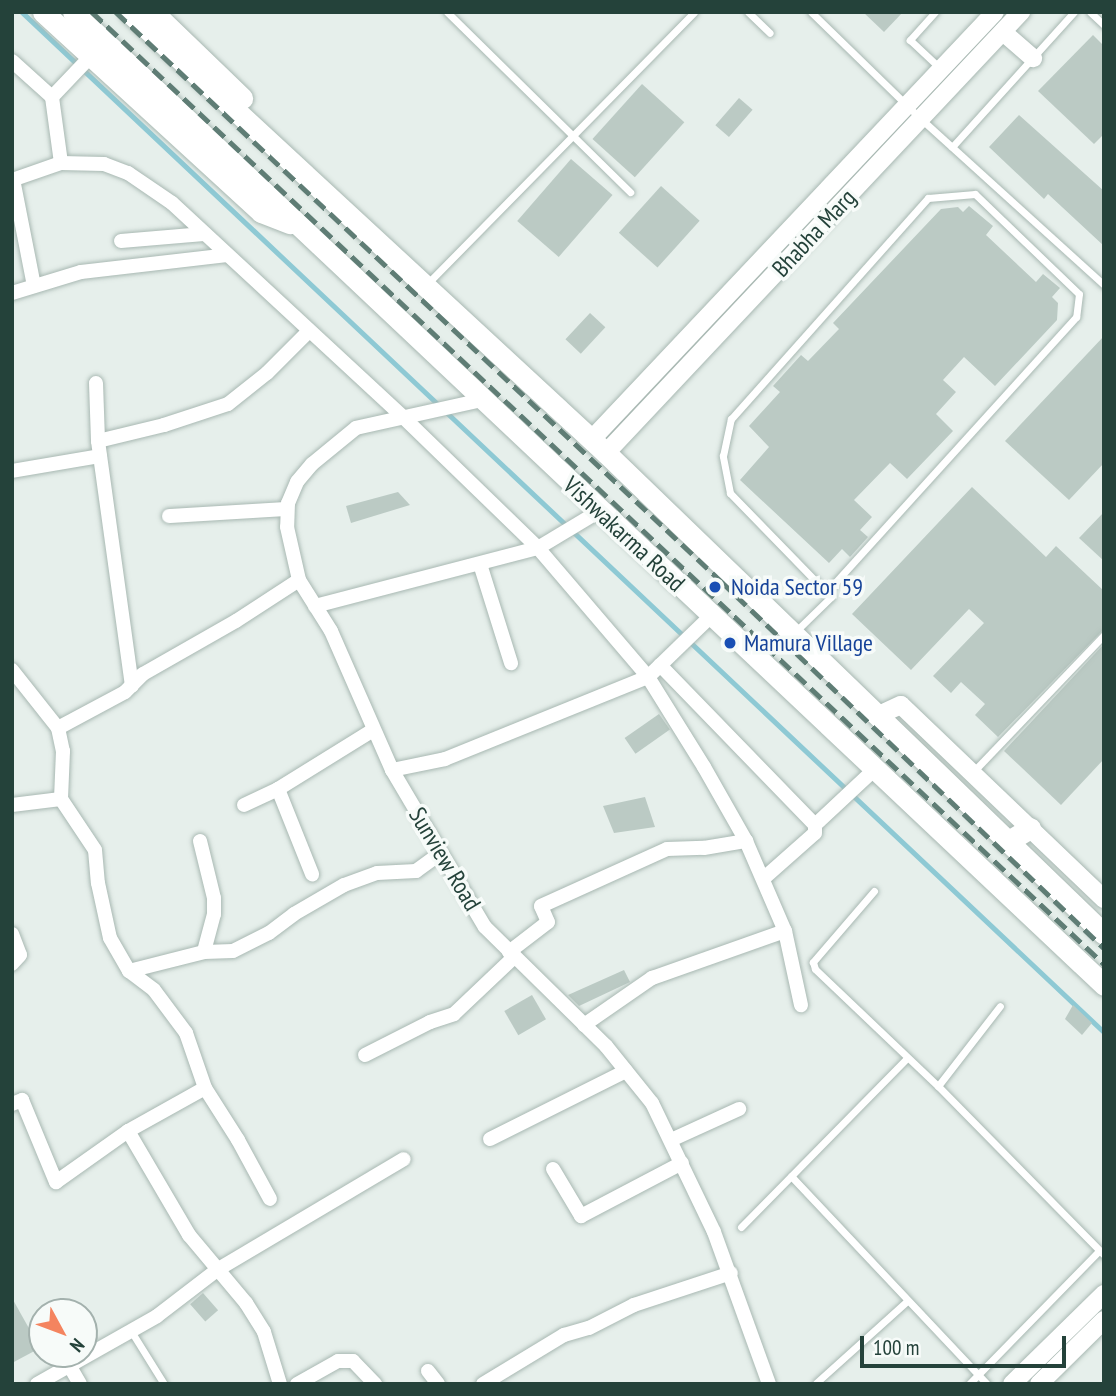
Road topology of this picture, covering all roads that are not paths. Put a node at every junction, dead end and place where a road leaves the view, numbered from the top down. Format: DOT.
graph roads {
  1 [pos="43,12"];
  2 [pos="73,12"];
  3 [pos="129,12"];
  4 [pos="153,12"];
  5 [pos="447,12"];
  6 [pos="694,12"];
  7 [pos="748,12"];
  8 [pos="811,12"];
  9 [pos="936,12"];
  10 [pos="995,12"];
  11 [pos="1021,12"];
  12 [pos="1074,12"];
  13 [pos="1090,12"];
  14 [pos="1104,25"];
  15 [pos="1003,32"];
  16 [pos="770,33"];
  17 [pos="92,55"];
  18 [pos="1033,58"];
  19 [pos="12,61"];
  20 [pos="941,69"];
  21 [pos="52,97"];
  22 [pos="907,106"];
  23 [pos="921,119"];
  24 [pos="573,134"];
  25 [pos="952,147"];
  26 [pos="61,163"];
  27 [pos="13,179"];
  28 [pos="630,191"];
  29 [pos="326,195"];
  30 [pos="298,226"];
  31 [pos="204,234"];
  32 [pos="121,240"];
  33 [pos="227,256"];
  34 [pos="1104,285"];
  35 [pos="34,286"];
  36 [pos="424,287"];
  37 [pos="12,293"];
  38 [pos="309,331"];
  39 [pos="96,383"];
  40 [pos="631,397"];
  41 [pos="482,400"];
  42 [pos="646,411"];
  43 [pos="402,416"];
  44 [pos="98,441"];
  45 [pos="599,446"];
  46 [pos="100,456"];
  47 [pos="12,471"];
  48 [pos="288,509"];
  49 [pos="601,510"];
  50 [pos="169,516"];
  51 [pos="538,548"];
  52 [pos="480,564"];
  53 [pos="299,580"];
  54 [pos="827,592"];
  55 [pos="315,606"];
  56 [pos="711,616"];
  57 [pos="793,634"];
  58 [pos="1104,635"];
  59 [pos="511,663"];
  60 [pos="660,665"];
  61 [pos="12,670"];
  62 [pos="648,677"];
  63 [pos="132,686"];
  64 [pos="877,716"];
  65 [pos="58,727"];
  66 [pos="373,730"];
  67 [pos="876,768"];
  68 [pos="391,770"];
  69 [pos="972,773"];
  70 [pos="941,778"];
  71 [pos="278,789"];
  72 [pos="61,799"];
  73 [pos="914,804"];
  74 [pos="12,805"];
  75 [pos="244,806"];
  76 [pos="971,807"];
  77 [pos="815,825"];
  78 [pos="1030,828"];
  79 [pos="946,835"];
  80 [pos="200,841"];
  81 [pos="746,841"];
  82 [pos="1007,842"];
  83 [pos="441,853"];
  84 [pos="312,874"];
  85 [pos="762,879"];
  86 [pos="874,891"];
  87 [pos="1104,899"];
  88 [pos="785,931"];
  89 [pos="12,934"];
  90 [pos="1104,934"];
  91 [pos="204,952"];
  92 [pos="512,954"];
  93 [pos="12,964"];
  94 [pos="129,971"];
  95 [pos="1104,985"];
  96 [pos="800,1005"];
  97 [pos="1000,1006"];
  98 [pos="584,1025"];
  99 [pos="365,1055"];
  100 [pos="906,1059"];
  101 [pos="626,1071"];
  102 [pos="937,1086"];
  103 [pos="205,1088"];
  104 [pos="12,1104"];
  105 [pos="739,1110"];
  106 [pos="128,1131"];
  107 [pos="489,1139"];
  108 [pos="671,1140"];
  109 [pos="404,1159"];
  110 [pos="682,1163"];
  111 [pos="554,1169"];
  112 [pos="791,1176"];
  113 [pos="270,1199"];
  114 [pos="741,1227"];
  115 [pos="1101,1253"];
  116 [pos="217,1270"];
  117 [pos="731,1273"];
  118 [pos="1104,1294"];
  119 [pos="907,1301"];
  120 [pos="1104,1320"];
  121 [pos="131,1331"];
  122 [pos="98,1350"];
  123 [pos="65,1368"];
  124 [pos="70,1368"];
  125 [pos="428,1371"];
  126 [pos="980,1373"];
  127 [pos="816,1383"];
  128 [pos="37,1384"];
  129 [pos="79,1384"];
  130 [pos="164,1384"];
  131 [pos="280,1384"];
  132 [pos="297,1384"];
  133 [pos="375,1384"];
  134 [pos="438,1384"];
  135 [pos="483,1384"];
  136 [pos="769,1384"];
  137 [pos="970,1384"];
  138 [pos="987,1384"];
  139 [pos="1012,1384"];
  140 [pos="1039,1384"];
  1 -- 17 [label="main road"];
  2 -- 30 [label="main road, Vishwakarma Road"];
  3 -- 29 [label="main road, Vishwakarma Road"];
  4 -- 29 [label="main road"];
  5 -- 24 [label="lane"];
  6 -- 24 [label="lane"];
  7 -- 16 [label="lane"];
  8 -- 22 [label="lane"];
  9 -- 20 [label="lane"];
  10 -- 20 [label="street, Bhabha Marg"];
  11 -- 15 [label="street, Bhabha Marg"];
  12 -- 18 [label="lane"];
  13 -- 14 [label="lane"];
  15 -- 18 [label="street"];
  15 -- 23 [label="street, Bhabha Marg"];
  17 -- 21 [label="street"];
  17 -- 30 [label="main road"];
  18 -- 25 [label="lane"];
  19 -- 21 [label="street"];
  20 -- 22 [label="street, Bhabha Marg"];
  21 -- 26 [label="street"];
  22 -- 23 [label="lane"];
  22 -- 40 [label="street, Bhabha Marg"];
  23 -- 25 [label="lane"];
  23 -- 42 [label="street, Bhabha Marg"];
  24 -- 28 [label="lane"];
  24 -- 36 [label="lane"];
  25 -- 34 [label="lane"];
  26 -- 27 [label="street"];
  26 -- 31 [label="street"];
  27 -- 35 [label="street"];
  29 -- 36 [label="main road, Vishwakarma Road"];
  30 -- 41 [label="main road, Vishwakarma Road"];
  31 -- 32 [label="street"];
  31 -- 33 [label="street"];
  33 -- 35 [label="street"];
  33 -- 38 [label="street"];
  35 -- 37 [label="street"];
  36 -- 45 [label="main road, Vishwakarma Road"];
  38 -- 43 [label="street"];
  38 -- 44 [label="street"];
  39 -- 44 [label="street"];
  40 -- 42 [label="street"];
  40 -- 45 [label="street, Bhabha Marg"];
  41 -- 43 [label="street, Sunview Road"];
  41 -- 49 [label="main road, Vishwakarma Road"];
  42 -- 45 [label="street, Bhabha Marg"];
  43 -- 48 [label="street, Sunview Road"];
  43 -- 51 [label="street"];
  44 -- 46 [label="street"];
  45 -- 57 [label="main road, Vishwakarma Road"];
  46 -- 47 [label="street"];
  46 -- 63 [label="street"];
  48 -- 50 [label="street"];
  48 -- 53 [label="street, Sunview Road"];
  49 -- 51 [label="street"];
  49 -- 56 [label="main road, Vishwakarma Road"];
  51 -- 52 [label="street"];
  51 -- 62 [label="street"];
  52 -- 55 [label="street"];
  52 -- 59 [label="street"];
  53 -- 55 [label="street, Sunview Road"];
  53 -- 63 [label="street"];
  54 -- 54 [label="lane"];
  54 -- 57 [label="lane"];
  55 -- 66 [label="street, Sunview Road"];
  56 -- 60 [label="street"];
  56 -- 67 [label="main road, Vishwakarma Road"];
  57 -- 64 [label="main road, Vishwakarma Road"];
  58 -- 69 [label="lane"];
  60 -- 62 [label="street"];
  60 -- 77 [label="street"];
  61 -- 65 [label="street"];
  62 -- 68 [label="street"];
  62 -- 81 [label="street"];
  63 -- 65 [label="street"];
  64 -- 69 [label="street"];
  64 -- 70 [label="main road, Vishwakarma Road"];
  65 -- 72 [label="street"];
  66 -- 68 [label="street, Sunview Road"];
  66 -- 71 [label="street"];
  67 -- 73 [label="main road, Vishwakarma Road"];
  67 -- 77 [label="street"];
  68 -- 83 [label="street, Sunview Road"];
  69 -- 78 [label="street"];
  70 -- 73 [label="main road"];
  70 -- 76 [label="main road, Vishwakarma Road"];
  71 -- 75 [label="street"];
  71 -- 84 [label="street"];
  72 -- 74 [label="street"];
  72 -- 94 [label="street"];
  73 -- 79 [label="main road, Vishwakarma Road"];
  76 -- 79 [label="main road"];
  76 -- 82 [label="main road, Vishwakarma Road"];
  77 -- 85 [label="street"];
  78 -- 82 [label="main road"];
  78 -- 87 [label="street"];
  79 -- 95 [label="main road, Vishwakarma Road"];
  80 -- 91 [label="street"];
  81 -- 85 [label="street"];
  81 -- 92 [label="street"];
  82 -- 90 [label="main road, Vishwakarma Road"];
  83 -- 91 [label="street"];
  83 -- 92 [label="street, Sunview Road"];
  85 -- 88 [label="street"];
  86 -- 100 [label="lane"];
  88 -- 96 [label="street"];
  88 -- 98 [label="street"];
  89 -- 93 [label="street"];
  91 -- 94 [label="street"];
  92 -- 98 [label="street, Sunview Road"];
  92 -- 99 [label="street"];
  94 -- 103 [label="street"];
  97 -- 102 [label="lane"];
  98 -- 101 [label="street, Sunview Road"];
  100 -- 102 [label="lane"];
  100 -- 112 [label="lane"];
  101 -- 107 [label="street"];
  101 -- 108 [label="street, Sunview Road"];
  102 -- 115 [label="lane"];
  103 -- 106 [label="street"];
  103 -- 113 [label="street"];
  104 -- 106 [label="street"];
  105 -- 108 [label="street"];
  106 -- 116 [label="street"];
  108 -- 110 [label="street, Sunview Road"];
  109 -- 116 [label="street"];
  110 -- 111 [label="street"];
  110 -- 117 [label="street, Sunview Road"];
  112 -- 114 [label="lane"];
  112 -- 119 [label="lane"];
  115 -- 126 [label="lane"];
  116 -- 121 [label="street"];
  116 -- 131 [label="street"];
  117 -- 135 [label="street"];
  117 -- 136 [label="street, Sunview Road"];
  118 -- 139 [label="street"];
  119 -- 126 [label="lane"];
  119 -- 127 [label="lane"];
  120 -- 140 [label="street"];
  121 -- 122 [label="street"];
  121 -- 130 [label="lane"];
  123 -- 128 [label="street"];
  124 -- 129 [label="street"];
  125 -- 134 [label="street"];
  126 -- 137 [label="lane"];
  126 -- 138 [label="lane"];
  132 -- 133 [label="street"];
}
